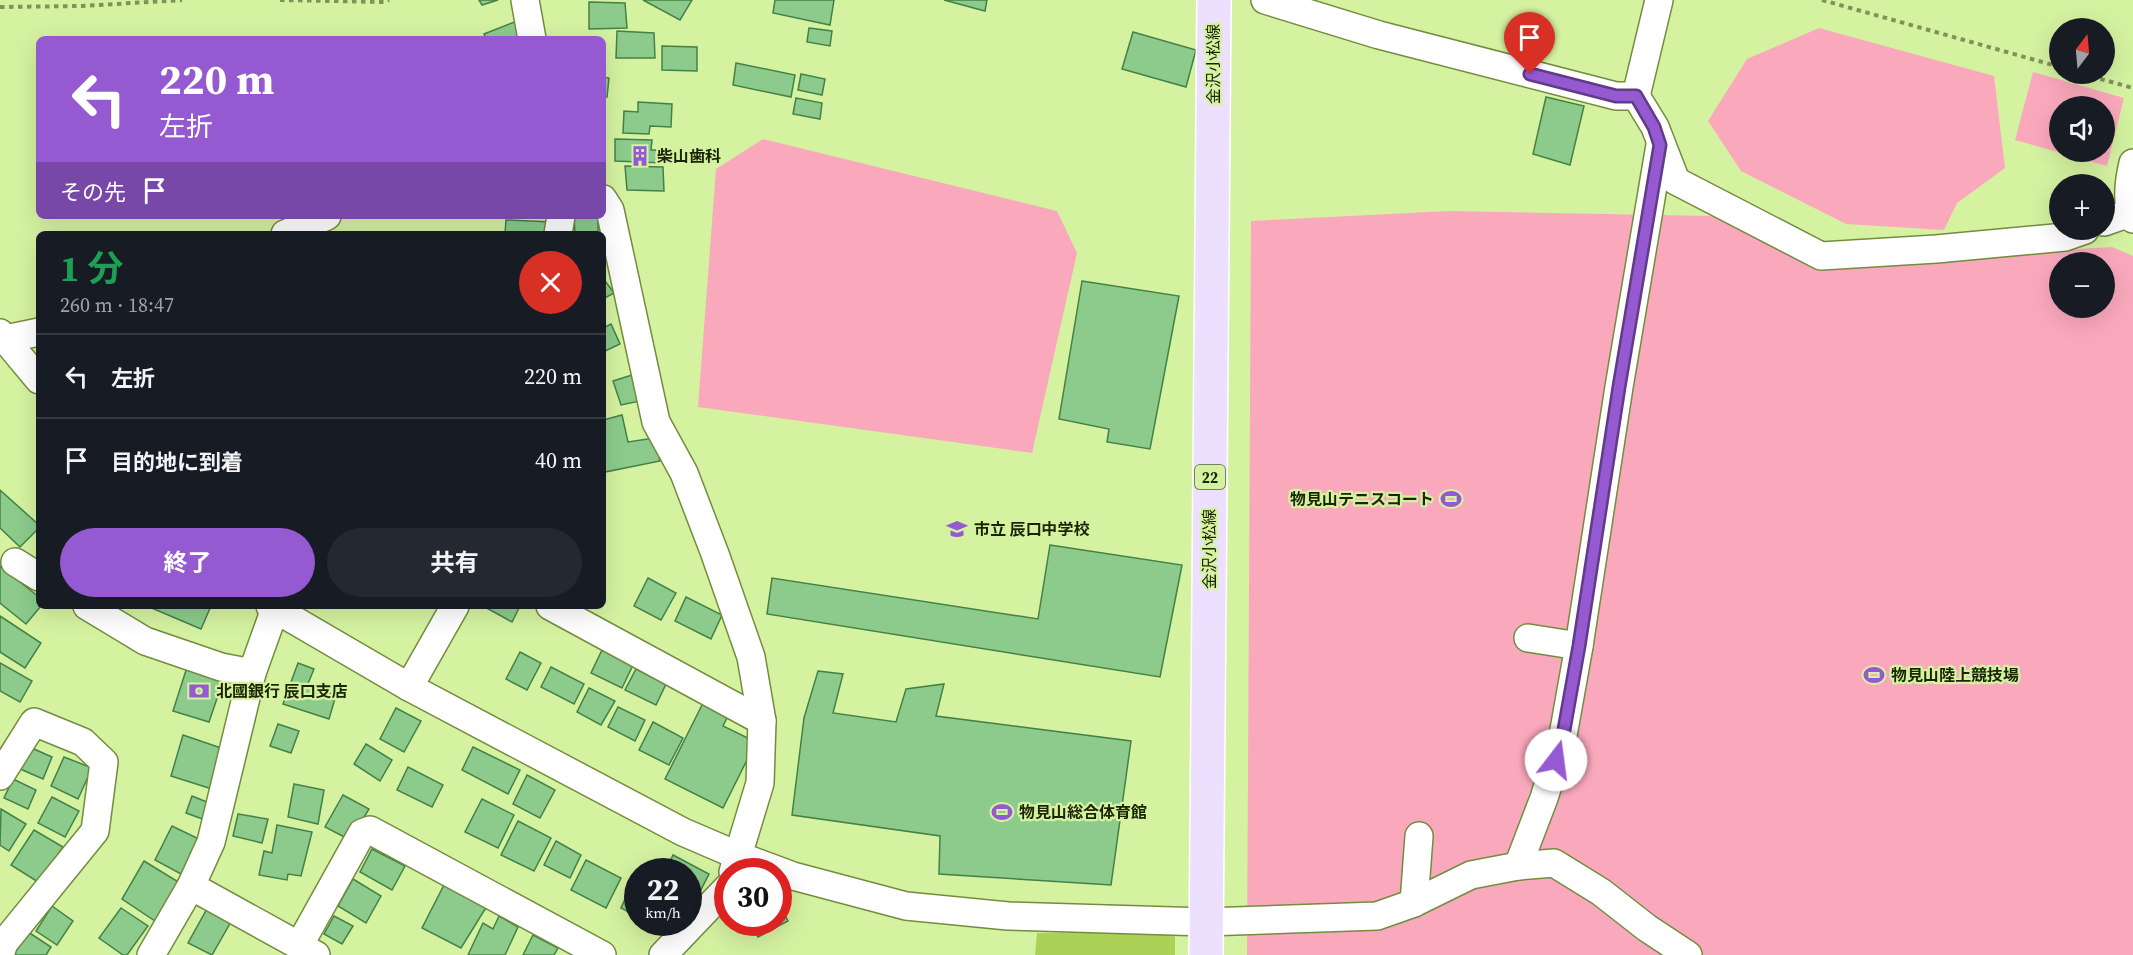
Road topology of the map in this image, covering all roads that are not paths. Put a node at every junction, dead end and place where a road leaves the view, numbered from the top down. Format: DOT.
graph roads {
  1 [pos="525,0"];
  2 [pos="1214,0"];
  3 [pos="1659,0"];
  4 [pos="1276,2"];
  5 [pos="531,36"];
  6 [pos="1636,96"];
  7 [pos="1660,145"];
  8 [pos="2133,164"];
  9 [pos="606,204"];
  10 [pos="2132,216"];
  11 [pos="320,219"];
  12 [pos="2115,220"];
  13 [pos="292,231"];
  14 [pos="2049,238"];
  15 [pos="36,332"];
  16 [pos="2,338"];
  17 [pos="36,377"];
  18 [pos="15,562"];
  19 [pos="36,574"];
  20 [pos="92,609"];
  21 [pos="272,609"];
  22 [pos="276,609"];
  23 [pos="453,609"];
  24 [pos="556,609"];
  25 [pos="1528,638"];
  26 [pos="1579,646"];
  27 [pos="252,673"];
  28 [pos="409,687"];
  29 [pos="762,721"];
  30 [pos="0,776"];
  31 [pos="1419,836"];
  32 [pos="726,858"];
  33 [pos="738,858"];
  34 [pos="1518,866"];
  35 [pos="792,876"];
  36 [pos="191,886"];
  37 [pos="714,902"];
  38 [pos="1414,903"];
  39 [pos="1206,922"];
  40 [pos="308,951"];
  41 [pos="0,955"];
  42 [pos="151,955"];
  43 [pos="602,955"];
  44 [pos="663,955"];
  45 [pos="1206,955"];
  46 [pos="1688,955"];
  1 -- 5 [label="street"];
  2 -- 39 [label="main road, 金沢小松線 / 22"];
  3 -- 6 [label="street"];
  4 -- 6 [label="street"];
  6 -- 7 [label="street"];
  7 -- 14 [label="street"];
  7 -- 26 [label="street"];
  8 -- 10 [label="street"];
  9 -- 29 [label="street"];
  10 -- 12 [label="street"];
  11 -- 13 [label="street"];
  15 -- 16 [label="street"];
  16 -- 17 [label="street"];
  18 -- 19 [label="street"];
  20 -- 27 [label="street"];
  21 -- 27 [label="street"];
  22 -- 28 [label="street"];
  23 -- 28 [label="street"];
  24 -- 29 [label="street"];
  25 -- 26 [label="street"];
  26 -- 34 [label="street"];
  27 -- 36 [label="street"];
  28 -- 32 [label="street"];
  29 -- 33 [label="street"];
  30 -- 41 [label="street"];
  31 -- 38 [label="street"];
  34 -- 38 [label="street"];
  34 -- 46 [label="street"];
  35 -- 39 [label="street"];
  36 -- 40 [label="street"];
  36 -- 42 [label="street"];
  37 -- 44 [label="street"];
  38 -- 39 [label="street"];
  39 -- 45 [label="main road, 金沢小松線 / 22"];
  40 -- 43 [label="street"];
}
